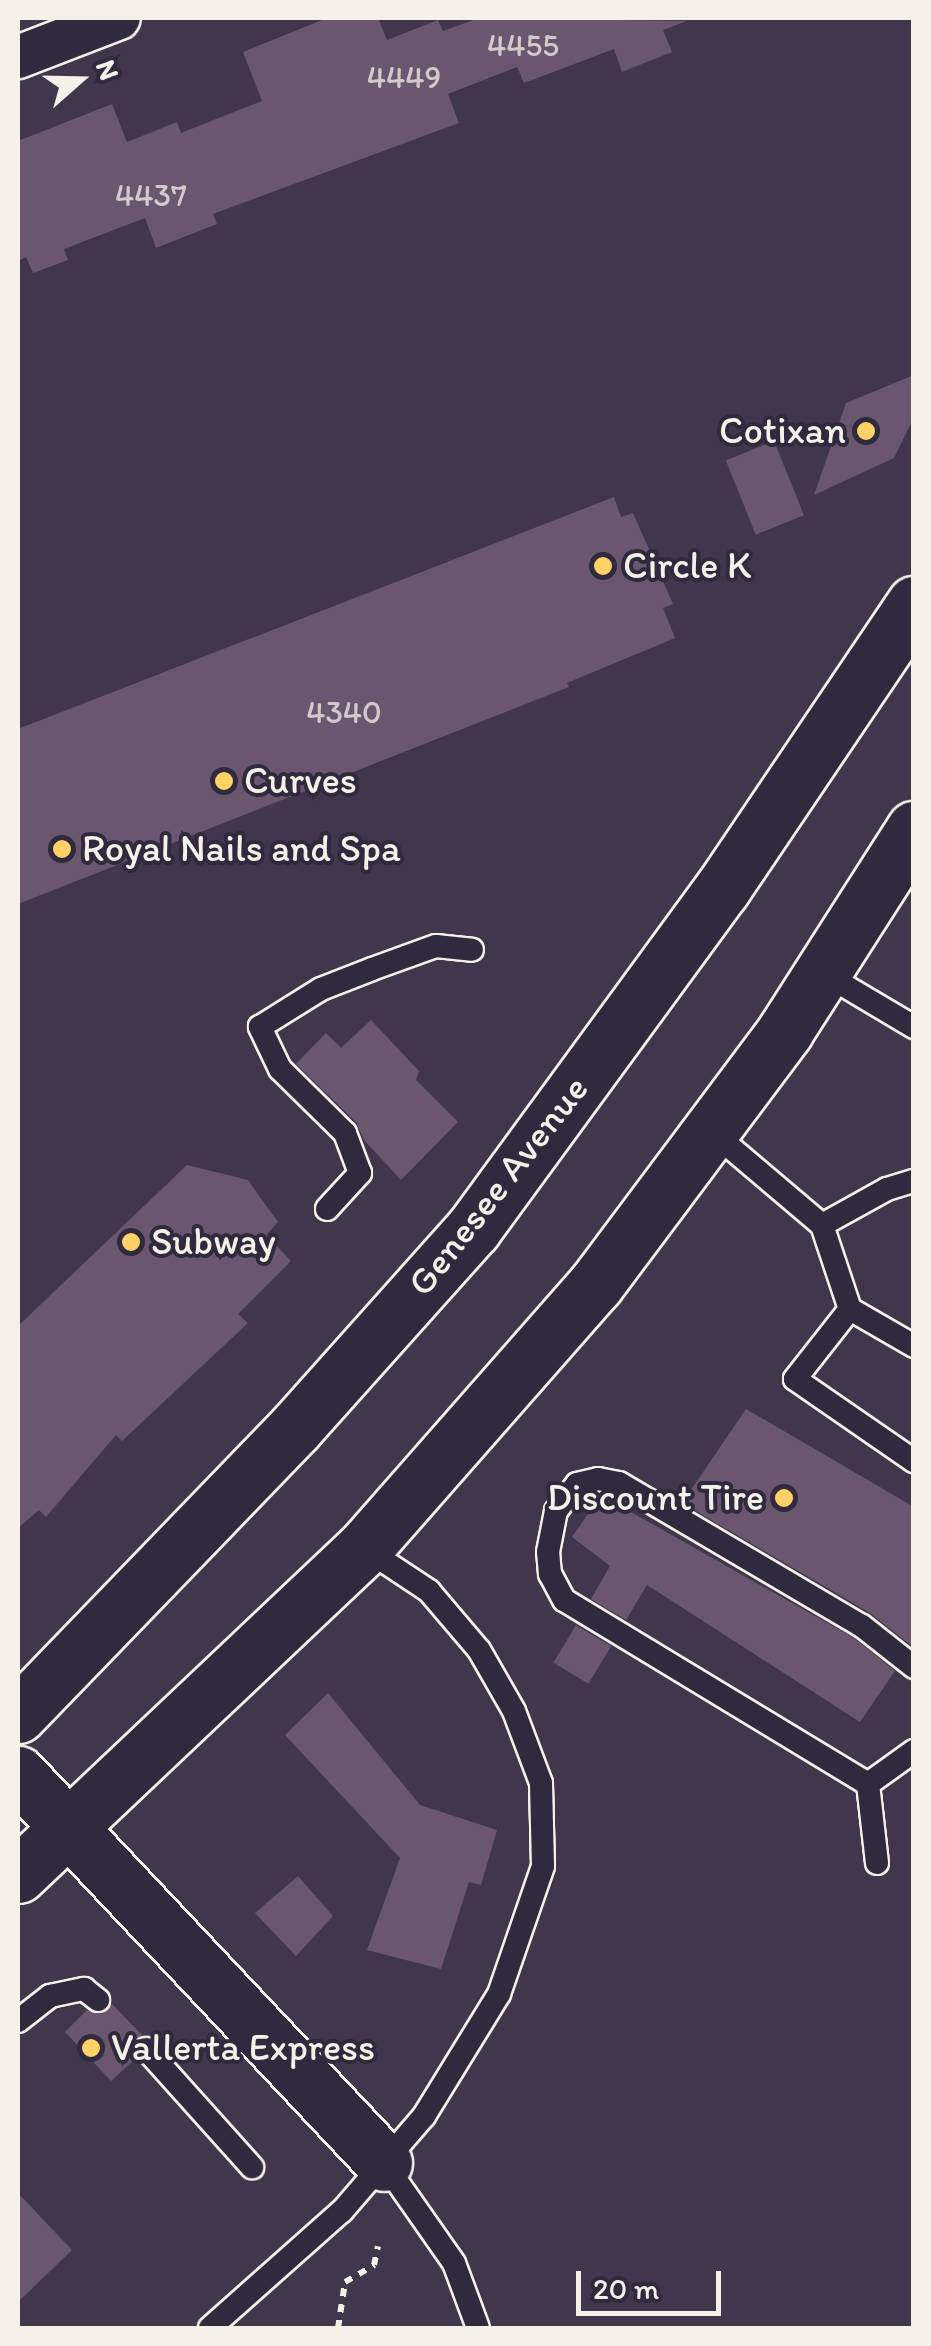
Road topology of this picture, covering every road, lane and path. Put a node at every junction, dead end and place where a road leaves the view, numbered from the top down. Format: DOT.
graph roads {
  1 [pos="118,18"];
  2 [pos="18,58"];
  3 [pos="905,635"];
  4 [pos="914,830"];
  5 [pos="472,950"];
  6 [pos="823,973"];
  7 [pos="914,1027"];
  8 [pos="712,1131"];
  9 [pos="914,1181"];
  10 [pos="327,1209"];
  11 [pos="822,1225"];
  12 [pos="850,1309"];
  13 [pos="914,1346"];
  14 [pos="914,1461"];
  15 [pos="364,1548"];
  16 [pos="914,1667"];
  17 [pos="18,1716"];
  18 [pos="914,1751"];
  19 [pos="18,1774"];
  20 [pos="868,1784"];
  21 [pos="68,1827"];
  22 [pos="877,1863"];
  23 [pos="18,1875"];
  24 [pos="98,2000"];
  25 [pos="18,2021"];
  26 [pos="146,2048"];
  27 [pos="384,2163"];
  28 [pos="252,2167"];
  29 [pos="378,2246"];
  30 [pos="210,2328"];
  31 [pos="338,2328"];
  32 [pos="478,2328"];
  1 -- 2 [label="street"];
  3 -- 17 [label="main road, Genesee Avenue"];
  4 -- 6 [label="main road"];
  5 -- 10 [label="lane"];
  6 -- 7 [label="lane"];
  6 -- 8 [label="main road"];
  8 -- 11 [label="lane"];
  8 -- 15 [label="main road"];
  9 -- 11 [label="lane"];
  11 -- 12 [label="lane"];
  12 -- 13 [label="lane"];
  12 -- 14 [label="lane"];
  15 -- 21 [label="main road"];
  15 -- 27 [label="lane"];
  16 -- 20 [label="lane"];
  18 -- 20 [label="lane"];
  19 -- 21 [label="main road"];
  20 -- 22 [label="lane"];
  21 -- 23 [label="main road"];
  21 -- 27 [label="main road"];
  24 -- 25 [label="lane"];
  26 -- 28 [label="lane"];
  27 -- 30 [label="lane"];
  27 -- 32 [label="lane"];
  29 -- 31 [label="path"];
}
